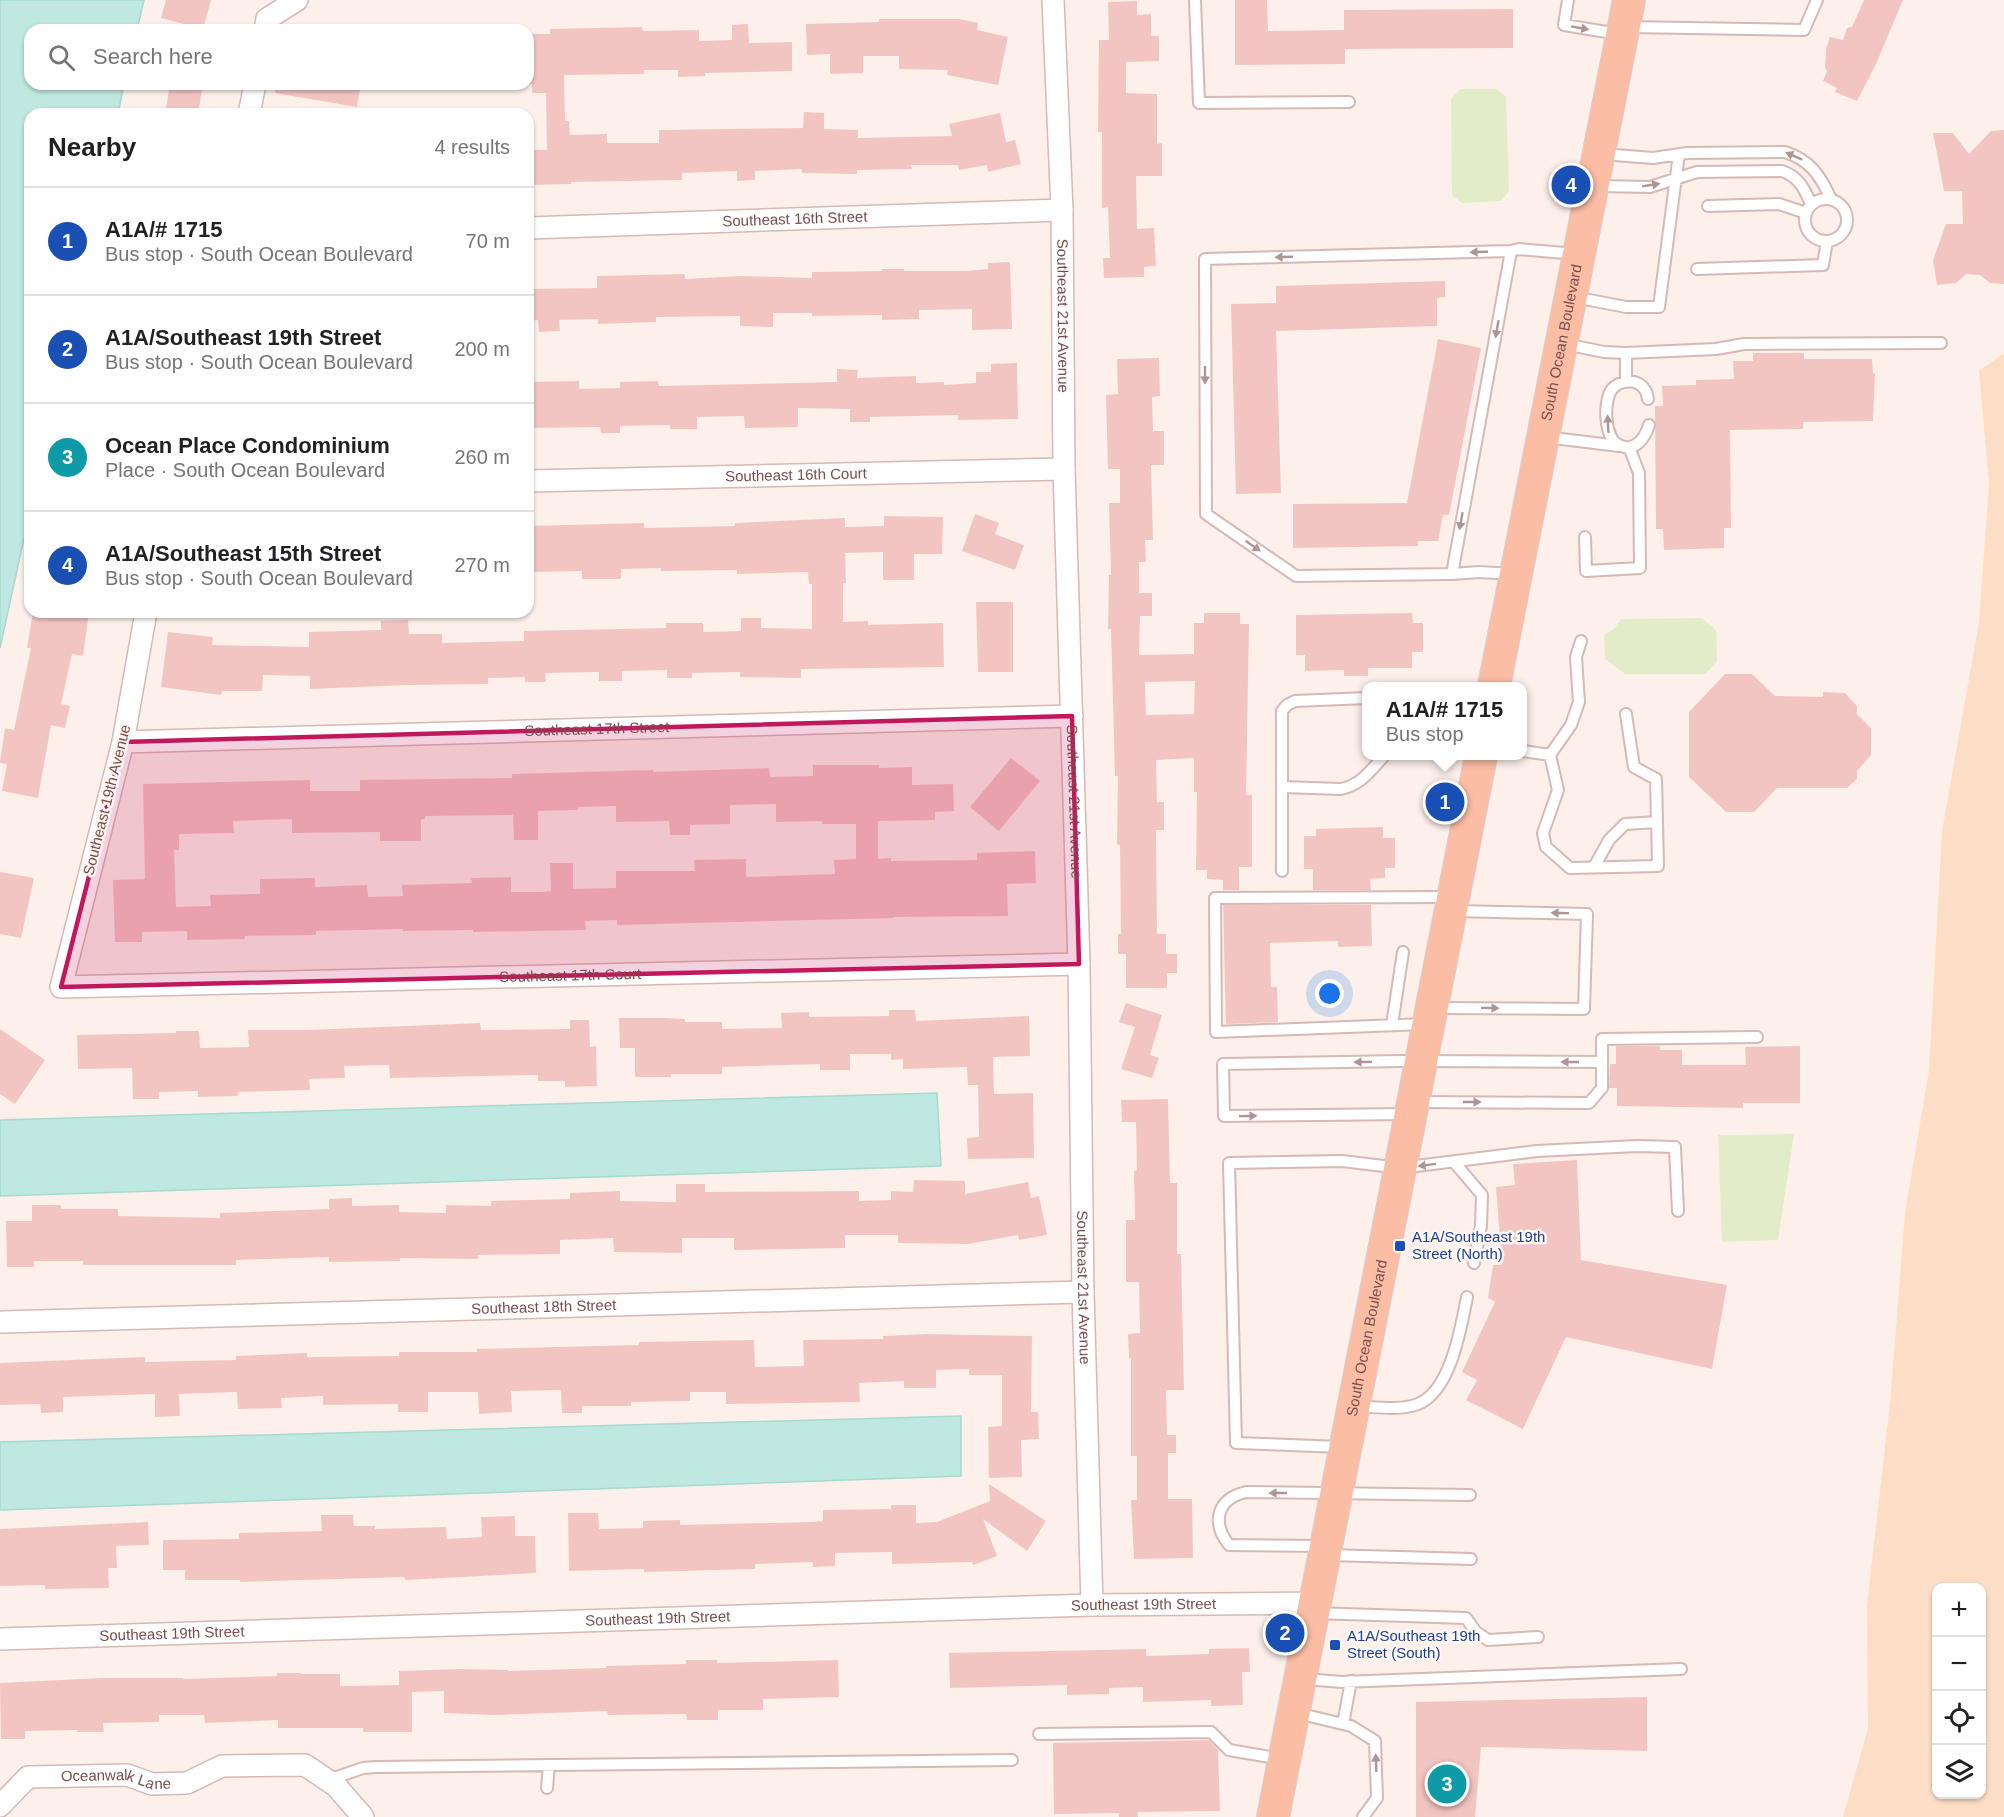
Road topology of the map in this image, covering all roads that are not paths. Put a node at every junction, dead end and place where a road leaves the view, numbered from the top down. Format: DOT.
graph roads {
  1 [pos="297,0"];
  2 [pos="1053,0"];
  3 [pos="1196,0"];
  4 [pos="1568,0"];
  5 [pos="1817,0"];
  6 [pos="1625,21"];
  7 [pos="266,24"];
  8 [pos="254,90"];
  9 [pos="1348,102"];
  10 [pos="250,108"];
  11 [pos="1599,153"];
  12 [pos="1680,154"];
  13 [pos="1677,178"];
  14 [pos="1593,186"];
  15 [pos="1831,199"];
  16 [pos="1708,206"];
  17 [pos="1808,208"];
  18 [pos="1062,210"];
  19 [pos="534,228"];
  20 [pos="1827,242"];
  21 [pos="1511,251"];
  22 [pos="1579,255"];
  23 [pos="1697,269"];
  24 [pos="1571,297"];
  25 [pos="1941,343"];
  26 [pos="1562,344"];
  27 [pos="1626,352"];
  28 [pos="1626,382"];
  29 [pos="1648,399"];
  30 [pos="1649,425"];
  31 [pos="1543,437"];
  32 [pos="1624,446"];
  33 [pos="1064,469"];
  34 [pos="534,481"];
  35 [pos="1585,537"];
  36 [pos="1452,574"];
  37 [pos="1516,574"];
  38 [pos="145,618"];
  39 [pos="1581,640"];
  40 [pos="1495,682"];
  41 [pos="1362,701"];
  42 [pos="1626,714"];
  43 [pos="1072,716"];
  44 [pos="123,742"];
  45 [pos="1527,752"];
  46 [pos="1550,756"];
  47 [pos="1380,760"];
  48 [pos="1480,760"];
  49 [pos="1282,787"];
  50 [pos="1657,822"];
  51 [pos="1594,867"];
  52 [pos="1282,872"];
  53 [pos="1452,904"];
  54 [pos="1403,952"];
  55 [pos="1079,964"];
  56 [pos="61,987"];
  57 [pos="1430,1016"];
  58 [pos="1392,1025"];
  59 [pos="1757,1037"];
  60 [pos="1421,1061"];
  61 [pos="1602,1062"];
  62 [pos="1412,1108"];
  63 [pos="1454,1162"];
  64 [pos="1400,1168"];
  65 [pos="1678,1211"];
  66 [pos="1474,1263"];
  67 [pos="1083,1292"];
  68 [pos="1467,1297"];
  69 [pos="2,1322"];
  70 [pos="1354,1406"];
  71 [pos="1346,1448"];
  72 [pos="1337,1493"];
  73 [pos="1470,1495"];
  74 [pos="1325,1550"];
  75 [pos="1471,1559"];
  76 [pos="1092,1605"];
  77 [pos="1314,1608"];
  78 [pos="1538,1637"];
  79 [pos="0,1639"];
  80 [pos="1681,1669"];
  81 [pos="1300,1679"];
  82 [pos="1351,1682"];
  83 [pos="1294,1712"];
  84 [pos="1342,1724"];
  85 [pos="1039,1734"];
  86 [pos="1012,1760"];
  87 [pos="1284,1760"];
  88 [pos="549,1765"];
  89 [pos="327,1780"];
  90 [pos="547,1788"];
  91 [pos="0,1806"];
  92 [pos="363,1817"];
  93 [pos="1273,1817"];
  94 [pos="1363,1817"];
  1 -- 7 [label="street"];
  2 -- 18 [label="street, Southeast 21st Avenue"];
  3 -- 9 [label="lane"];
  4 -- 6 [label="lane, one-way"];
  5 -- 6 [label="lane"];
  6 -- 11 [label="main road, South Ocean Boulevard"];
  8 -- 10 [label="street"];
  11 -- 12 [label="lane"];
  11 -- 14 [label="main road, South Ocean Boulevard"];
  12 -- 13 [label="lane"];
  15 -- 12 [label="lane, one-way"];
  14 -- 13 [label="lane, one-way"];
  13 -- 17 [label="lane"];
  13 -- 24 [label="lane"];
  14 -- 22 [label="main road, South Ocean Boulevard"];
  15 -- 17 [label="lane"];
  15 -- 20 [label="lane"];
  16 -- 17 [label="lane"];
  17 -- 20 [label="lane"];
  18 -- 19 [label="street, Southeast 16th Street"];
  18 -- 33 [label="street, Southeast 21st Avenue"];
  20 -- 23 [label="lane"];
  21 -- 22 [label="lane"];
  21 -- 36 [label="lane, one-way"];
  21 -- 36 [label="lane, one-way"];
  22 -- 24 [label="main road, South Ocean Boulevard"];
  24 -- 26 [label="main road, South Ocean Boulevard"];
  25 -- 27 [label="lane"];
  26 -- 27 [label="lane"];
  26 -- 31 [label="main road, South Ocean Boulevard"];
  27 -- 28 [label="lane"];
  28 -- 29 [label="lane"];
  32 -- 28 [label="lane, one-way"];
  30 -- 32 [label="lane"];
  31 -- 32 [label="lane"];
  31 -- 37 [label="main road, South Ocean Boulevard"];
  32 -- 35 [label="lane"];
  33 -- 34 [label="street, Southeast 16th Court"];
  33 -- 43 [label="street, Southeast 21st Avenue"];
  36 -- 37 [label="lane"];
  37 -- 40 [label="main road, South Ocean Boulevard"];
  38 -- 44 [label="street, Southeast 19th Avenue"];
  39 -- 46 [label="lane"];
  41 -- 49 [label="lane"];
  42 -- 50 [label="lane"];
  43 -- 44 [label="street, Southeast 17th Street"];
  43 -- 55 [label="street, Southeast 21st Avenue"];
  44 -- 56 [label="street, Southeast 19th Avenue"];
  45 -- 46 [label="lane"];
  46 -- 51 [label="lane"];
  47 -- 49 [label="lane"];
  48 -- 53 [label="main road, South Ocean Boulevard"];
  49 -- 52 [label="lane"];
  50 -- 51 [label="lane"];
  50 -- 51 [label="lane"];
  53 -- 57 [label="main road, South Ocean Boulevard"];
  57 -- 53 [label="lane, one-way"];
  53 -- 58 [label="lane"];
  54 -- 58 [label="lane"];
  55 -- 56 [label="street, Southeast 17th Court"];
  55 -- 67 [label="street, Southeast 21st Avenue"];
  57 -- 58 [label="lane"];
  57 -- 60 [label="main road, South Ocean Boulevard"];
  59 -- 61 [label="lane"];
  61 -- 60 [label="lane, one-way"];
  60 -- 62 [label="main road, South Ocean Boulevard"];
  60 -- 62 [label="lane, one-way"];
  62 -- 61 [label="lane, one-way"];
  62 -- 64 [label="main road, South Ocean Boulevard"];
  63 -- 64 [label="lane, one-way"];
  63 -- 65 [label="lane"];
  63 -- 66 [label="lane"];
  64 -- 70 [label="main road, South Ocean Boulevard"];
  64 -- 71 [label="lane"];
  67 -- 69 [label="street, Southeast 18th Street"];
  67 -- 76 [label="street, Southeast 21st Avenue"];
  68 -- 70 [label="lane"];
  70 -- 71 [label="main road, South Ocean Boulevard"];
  71 -- 72 [label="main road, South Ocean Boulevard"];
  72 -- 73 [label="lane"];
  72 -- 74 [label="main road, South Ocean Boulevard"];
  72 -- 74 [label="lane, one-way"];
  74 -- 75 [label="lane"];
  74 -- 77 [label="main road, South Ocean Boulevard"];
  76 -- 77 [label="street, Southeast 19th Street"];
  76 -- 79 [label="street, Southeast 19th Street"];
  77 -- 78 [label="lane"];
  77 -- 81 [label="main road, South Ocean Boulevard"];
  80 -- 82 [label="lane"];
  81 -- 82 [label="lane"];
  81 -- 83 [label="main road, South Ocean Boulevard"];
  82 -- 84 [label="lane"];
  83 -- 84 [label="lane"];
  83 -- 87 [label="main road, South Ocean Boulevard"];
  94 -- 84 [label="lane, one-way"];
  85 -- 87 [label="lane"];
  86 -- 88 [label="lane"];
  87 -- 93 [label="main road, South Ocean Boulevard"];
  88 -- 89 [label="lane"];
  88 -- 90 [label="lane"];
  89 -- 91 [label="street, Oceanwalk Lane"];
  89 -- 92 [label="street, Oceanwalk Lane"];
}
